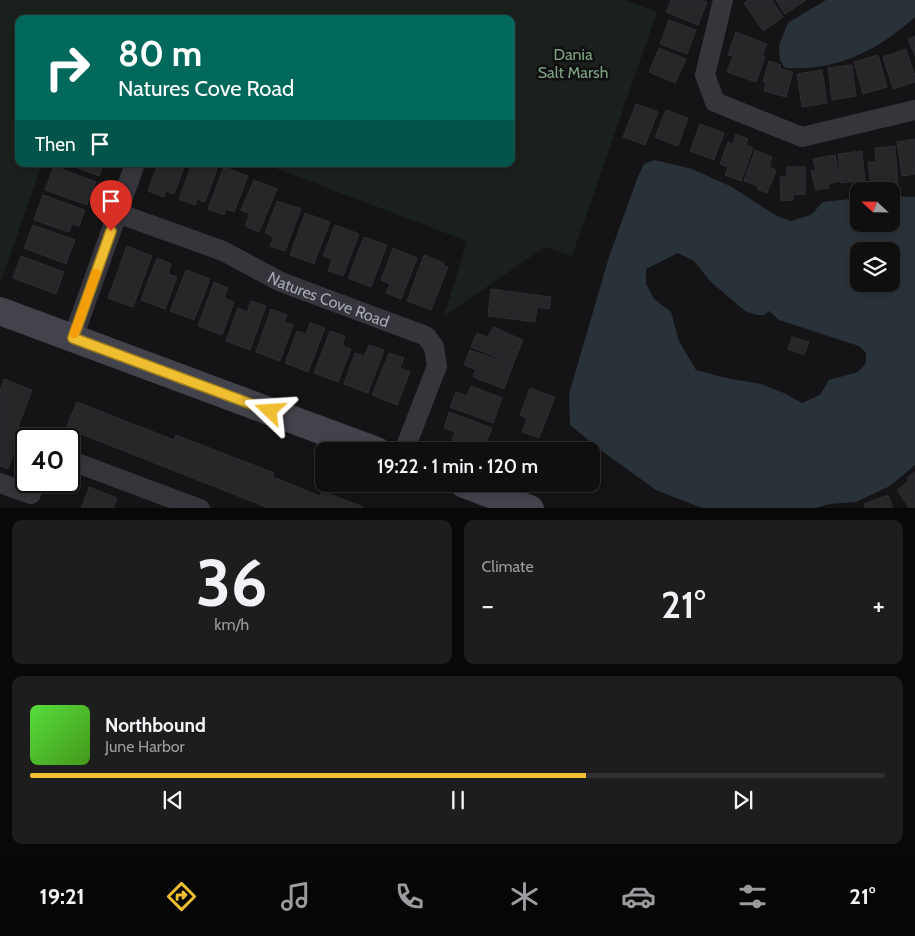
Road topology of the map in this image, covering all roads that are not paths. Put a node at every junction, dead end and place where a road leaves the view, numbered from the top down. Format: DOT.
graph roads {
  1 [pos="723,0"];
  2 [pos="915,110"];
  3 [pos="134,167"];
  4 [pos="117,213"];
  5 [pos="0,311"];
  6 [pos="73,338"];
  7 [pos="353,442"];
  8 [pos="407,442"];
  9 [pos="80,464"];
  10 [pos="0,483"];
  11 [pos="475,492"];
  12 [pos="31,495"];
  13 [pos="487,501"];
  14 [pos="200,508"];
  15 [pos="530,508"];
  1 -- 2 [label="street"];
  3 -- 4 [label="street"];
  4 -- 6 [label="street"];
  4 -- 8 [label="street, Natures Cove Road"];
  5 -- 6 [label="street"];
  6 -- 7 [label="street"];
  9 -- 14 [label="street"];
  10 -- 12 [label="street"];
  11 -- 13 [label="street"];
  13 -- 15 [label="street"];
}
